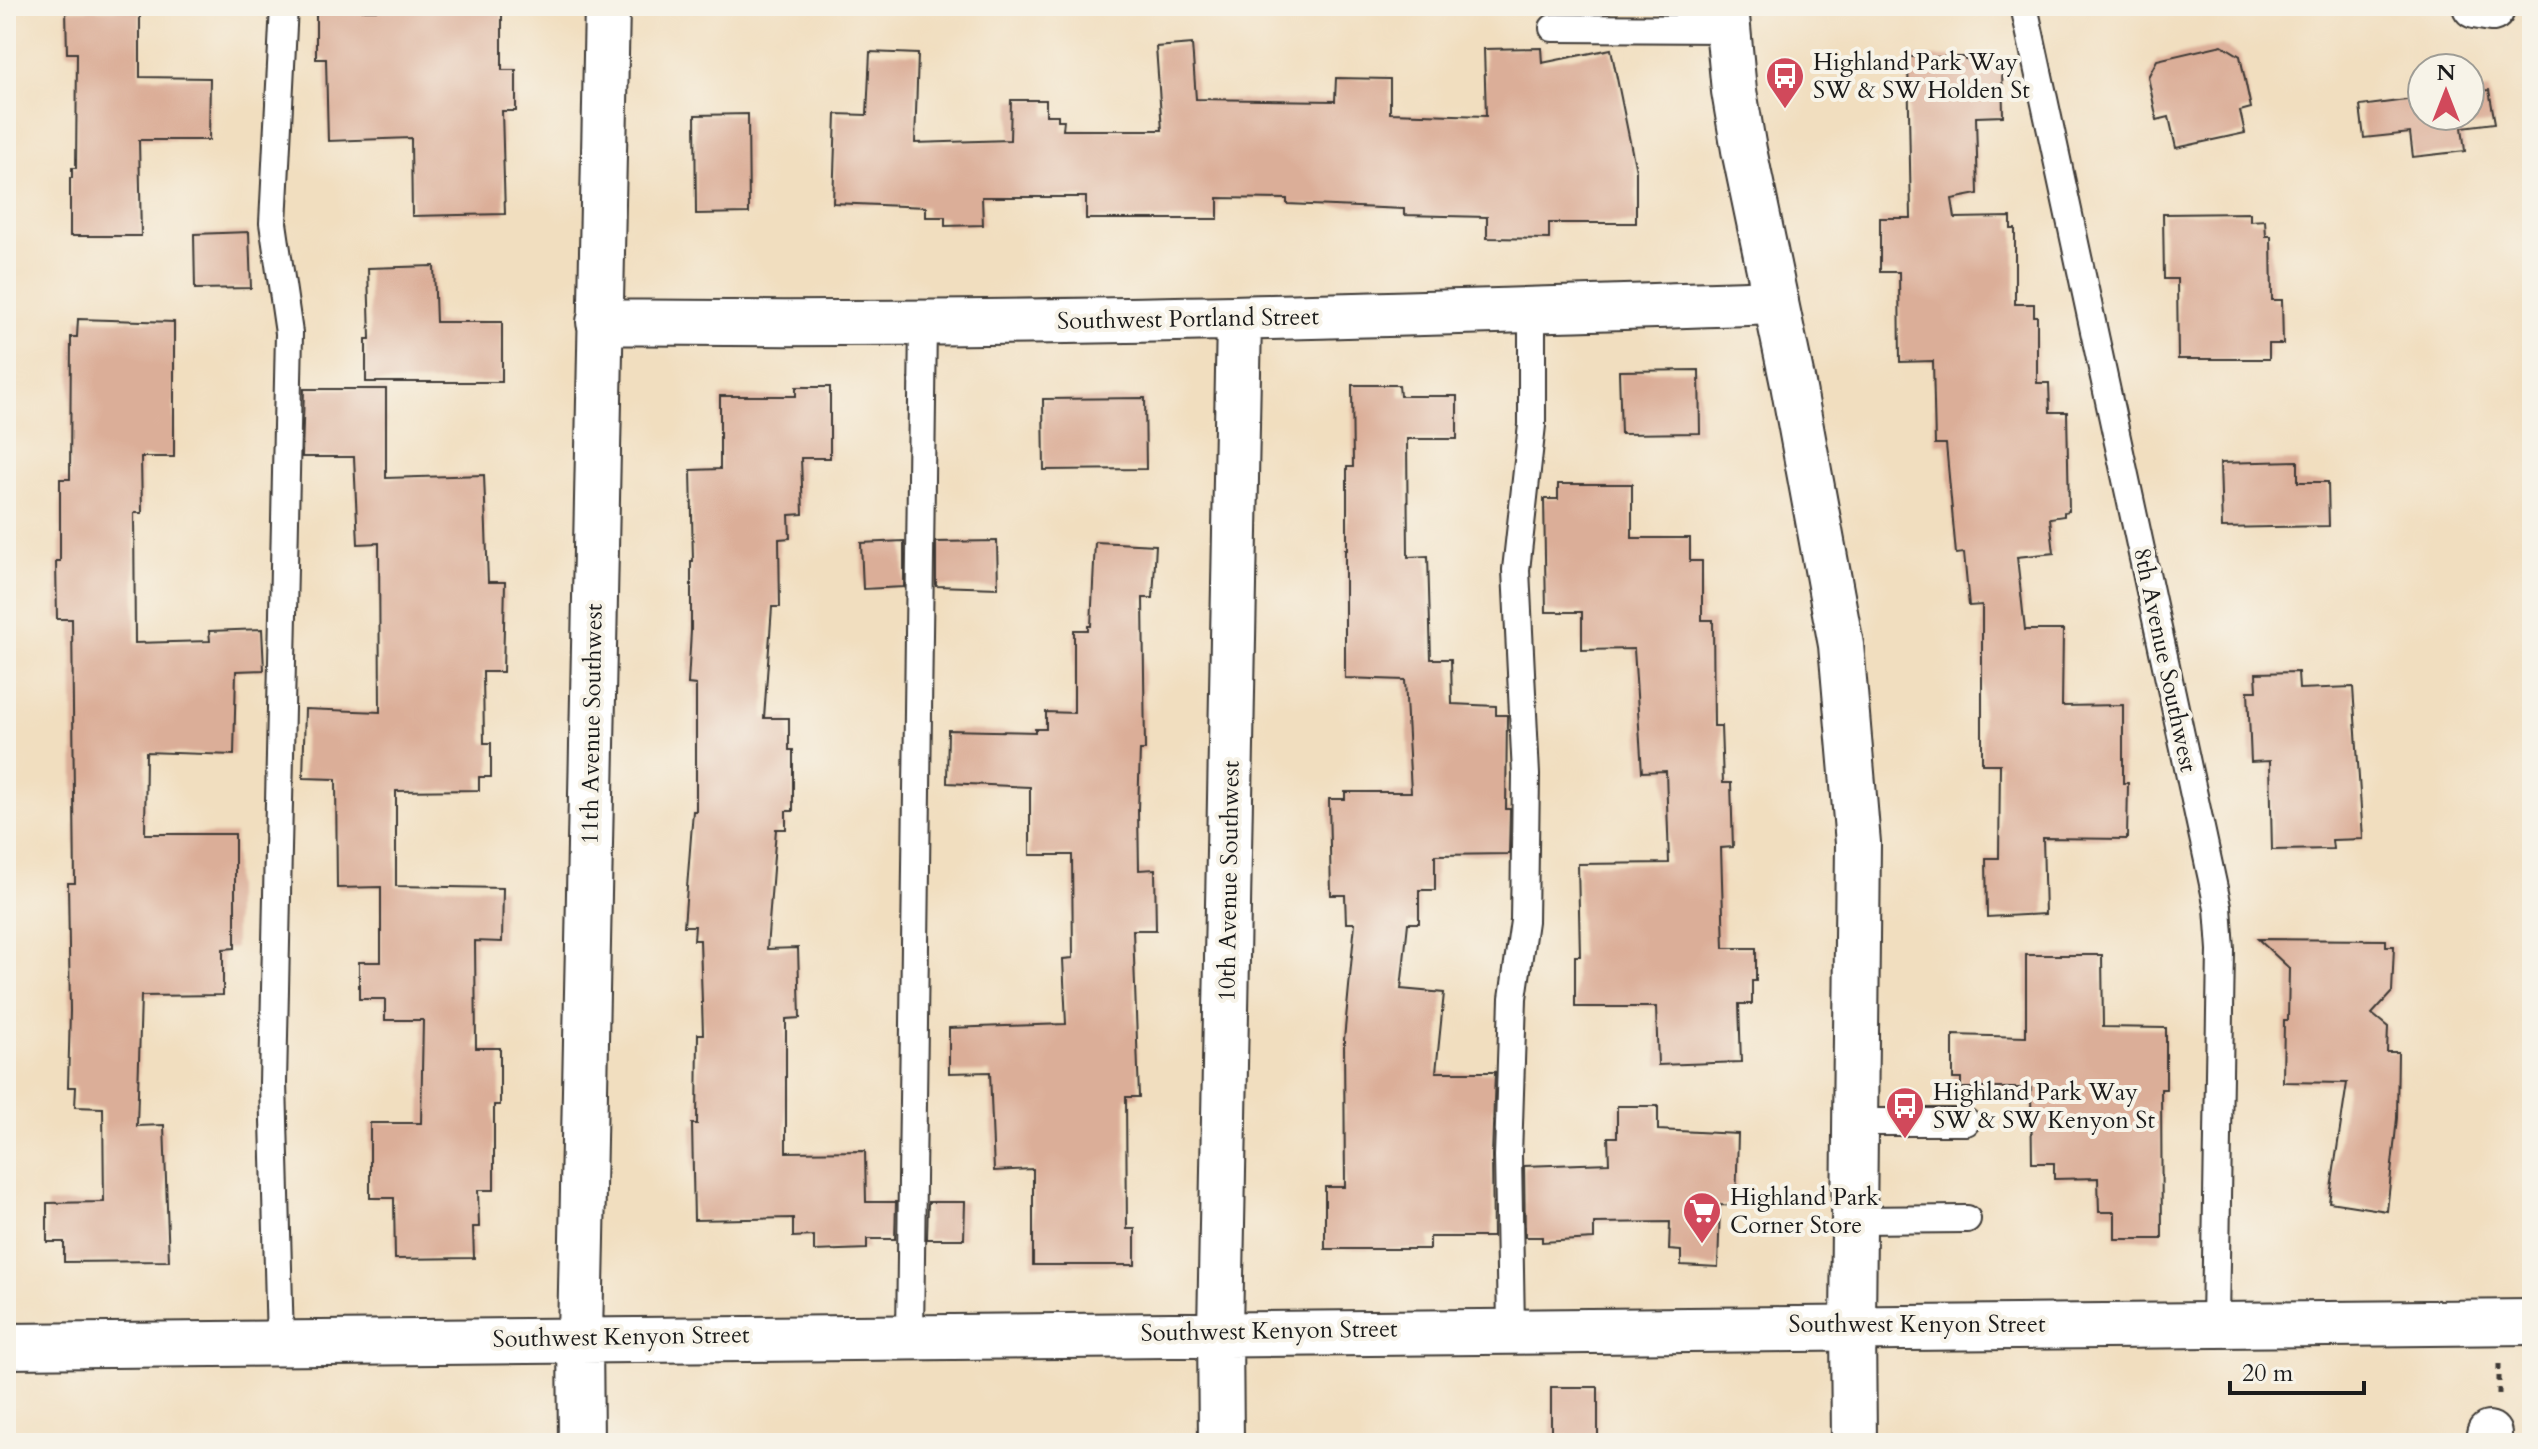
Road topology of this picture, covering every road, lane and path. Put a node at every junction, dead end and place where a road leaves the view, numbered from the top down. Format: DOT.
graph roads {
  1 [pos="284,6"];
  2 [pos="607,6"];
  3 [pos="2024,6"];
  4 [pos="1726,18"];
  5 [pos="1553,28"];
  6 [pos="1776,302"];
  7 [pos="1532,311"];
  8 [pos="1239,319"];
  9 [pos="599,322"];
  10 [pos="923,323"];
  11 [pos="1855,1122"];
  12 [pos="1966,1122"];
  13 [pos="1967,1219"];
  14 [pos="1854,1220"];
  15 [pos="2215,1322"];
  16 [pos="2532,1322"];
  17 [pos="1853,1324"];
  18 [pos="1511,1328"];
  19 [pos="1220,1331"];
  20 [pos="910,1335"];
  21 [pos="580,1337"];
  22 [pos="280,1342"];
  23 [pos="6,1346"];
  24 [pos="2499,1357"];
  25 [pos="2492,1425"];
  26 [pos="581,1443"];
  27 [pos="1221,1443"];
  28 [pos="1854,1443"];
  1 -- 22 [label="lane"];
  2 -- 9 [label="street, 11th Avenue Southwest"];
  3 -- 15 [label="lane, 8th Avenue Southwest"];
  4 -- 5 [label="lane"];
  4 -- 6 [label="street"];
  6 -- 7 [label="street, Southwest Portland Street"];
  6 -- 11 [label="street"];
  7 -- 8 [label="street, Southwest Portland Street"];
  7 -- 18 [label="lane"];
  8 -- 10 [label="street, Southwest Portland Street"];
  8 -- 19 [label="street, 10th Avenue Southwest"];
  9 -- 10 [label="street, Southwest Portland Street"];
  9 -- 21 [label="street, 11th Avenue Southwest"];
  10 -- 20 [label="lane"];
  11 -- 12 [label="lane"];
  11 -- 14 [label="street"];
  13 -- 14 [label="lane"];
  14 -- 17 [label="street"];
  15 -- 16 [label="street, Southwest Kenyon Street"];
  15 -- 17 [label="street, Southwest Kenyon Street"];
  17 -- 18 [label="street, Southwest Kenyon Street"];
  17 -- 28 [label="street"];
  18 -- 19 [label="street, Southwest Kenyon Street"];
  19 -- 20 [label="street, Southwest Kenyon Street"];
  19 -- 27 [label="street, 10th Avenue Southwest"];
  20 -- 21 [label="street, Southwest Kenyon Street"];
  21 -- 22 [label="street, Southwest Kenyon Street"];
  21 -- 26 [label="street, 11th Avenue Southwest"];
  22 -- 23 [label="street, Southwest Kenyon Street"];
  24 -- 25 [label="path"];
}
